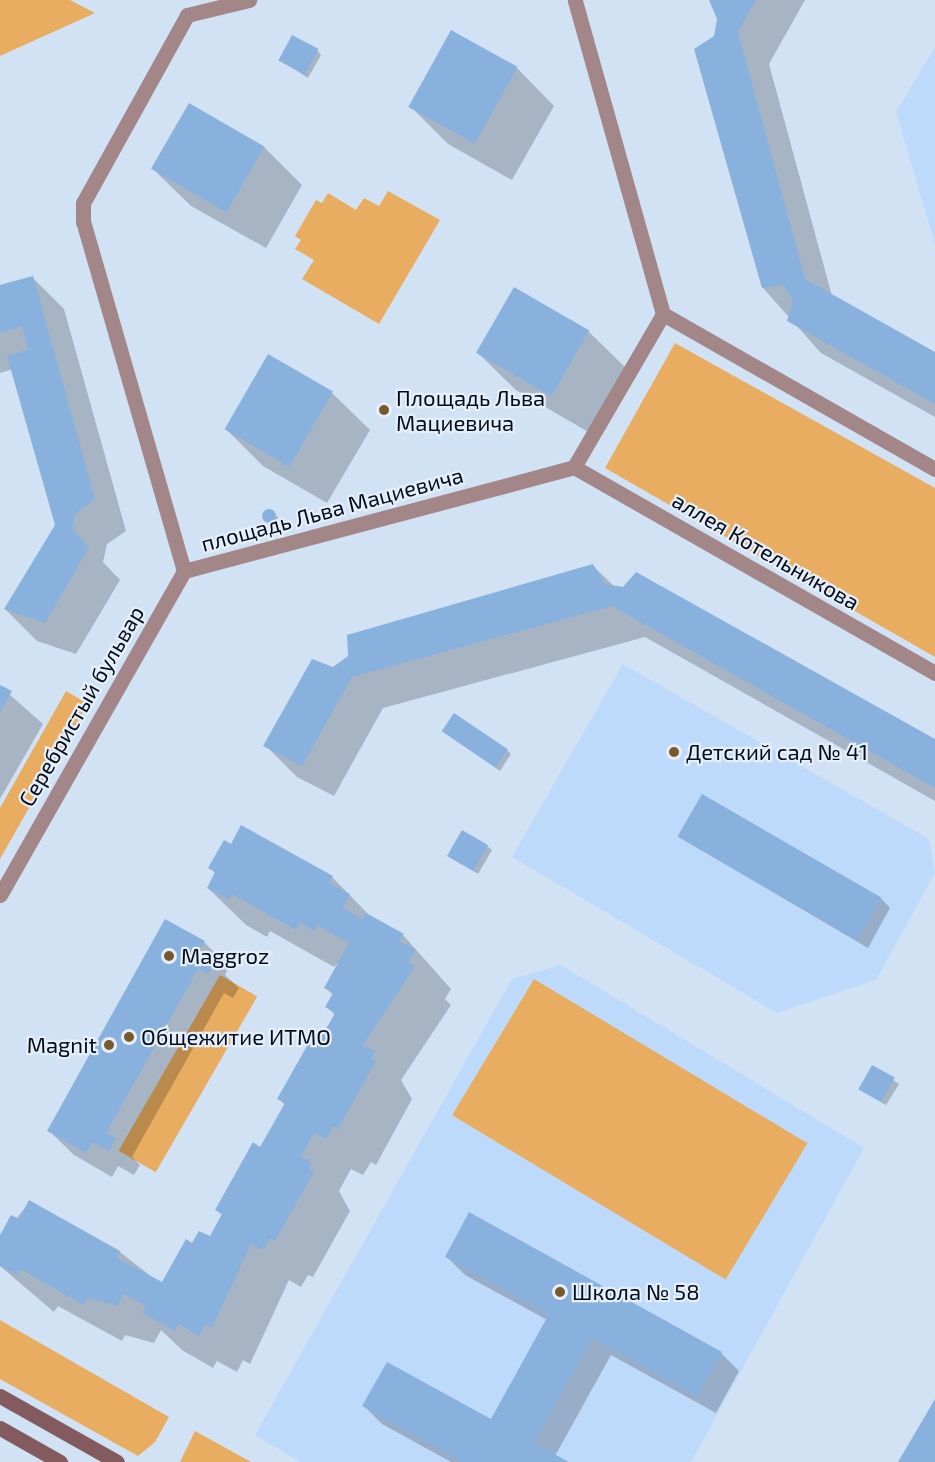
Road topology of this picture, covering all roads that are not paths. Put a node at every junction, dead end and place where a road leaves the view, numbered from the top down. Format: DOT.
graph roads {
  1 [pos="249,0"];
  2 [pos="575,0"];
  3 [pos="663,314"];
  4 [pos="574,468"];
  5 [pos="935,469"];
  6 [pos="184,571"];
  7 [pos="935,673"];
  8 [pos="0,895"];
  9 [pos="0,1396"];
  10 [pos="0,1428"];
  11 [pos="60,1462"];
  12 [pos="117,1462"];
  1 -- 6 [label="street, площадь Льва Мациевича"];
  2 -- 3 [label="street"];
  3 -- 4 [label="street"];
  3 -- 5 [label="street"];
  4 -- 6 [label="street, площадь Льва Мациевича"];
  4 -- 7 [label="street, аллея Котельникова"];
  6 -- 8 [label="street, Серебристый бульвар"];
  9 -- 12 [label="street"];
  10 -- 11 [label="street"];
}
